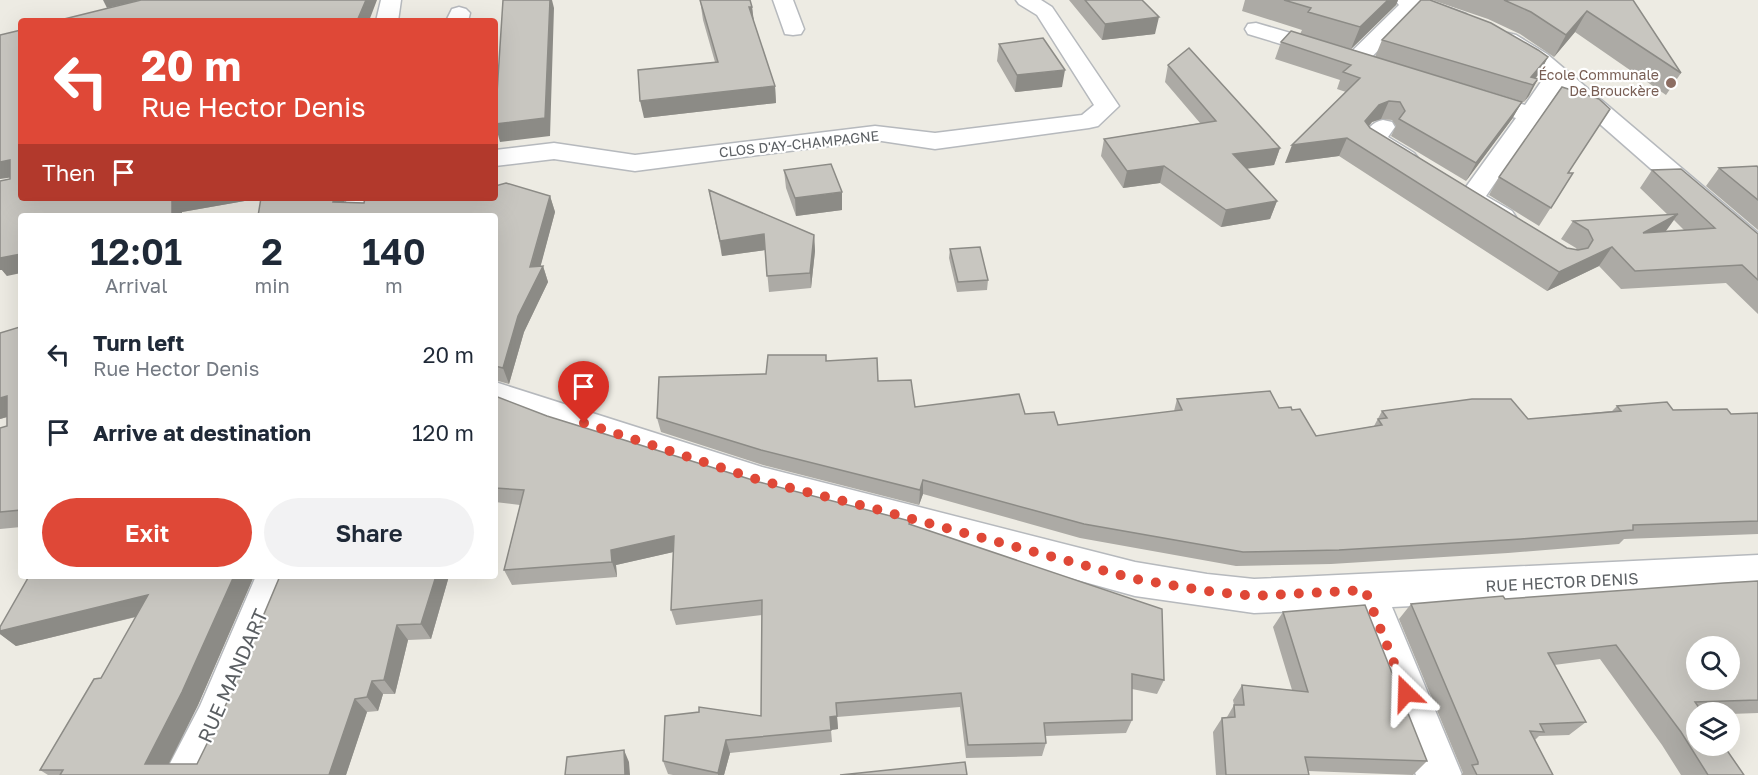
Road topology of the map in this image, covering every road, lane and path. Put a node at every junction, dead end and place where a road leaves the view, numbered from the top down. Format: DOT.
graph roads {
  1 [pos="391,0"];
  2 [pos="783,0"];
  3 [pos="1026,0"];
  4 [pos="1409,1"];
  5 [pos="388,18"];
  6 [pos="793,29"];
  7 [pos="1256,29"];
  8 [pos="1558,75"];
  9 [pos="1454,91"];
  10 [pos="1529,114"];
  11 [pos="1383,127"];
  12 [pos="498,158"];
  13 [pos="1422,169"];
  14 [pos="1518,227"];
  15 [pos="1758,248"];
  16 [pos="498,395"];
  17 [pos="1758,572"];
  18 [pos="275,579"];
  19 [pos="1365,590"];
  20 [pos="187,775"];
  21 [pos="1439,775"];
  1 -- 5 [label="street"];
  2 -- 6 [label="street"];
  3 -- 12 [label="street, CLOS D'AY-CHAMPAGNE"];
  4 -- 7 [label="street"];
  4 -- 8 [label="street"];
  8 -- 10 [label="street"];
  8 -- 15 [label="street"];
  9 -- 10 [label="street"];
  10 -- 14 [label="street"];
  11 -- 13 [label="street"];
  16 -- 19 [label="street, RUE HECTOR DENIS"];
  17 -- 19 [label="street, RUE HECTOR DENIS"];
  18 -- 20 [label="street, RUE MANDART"];
  19 -- 21 [label="street"];
}
